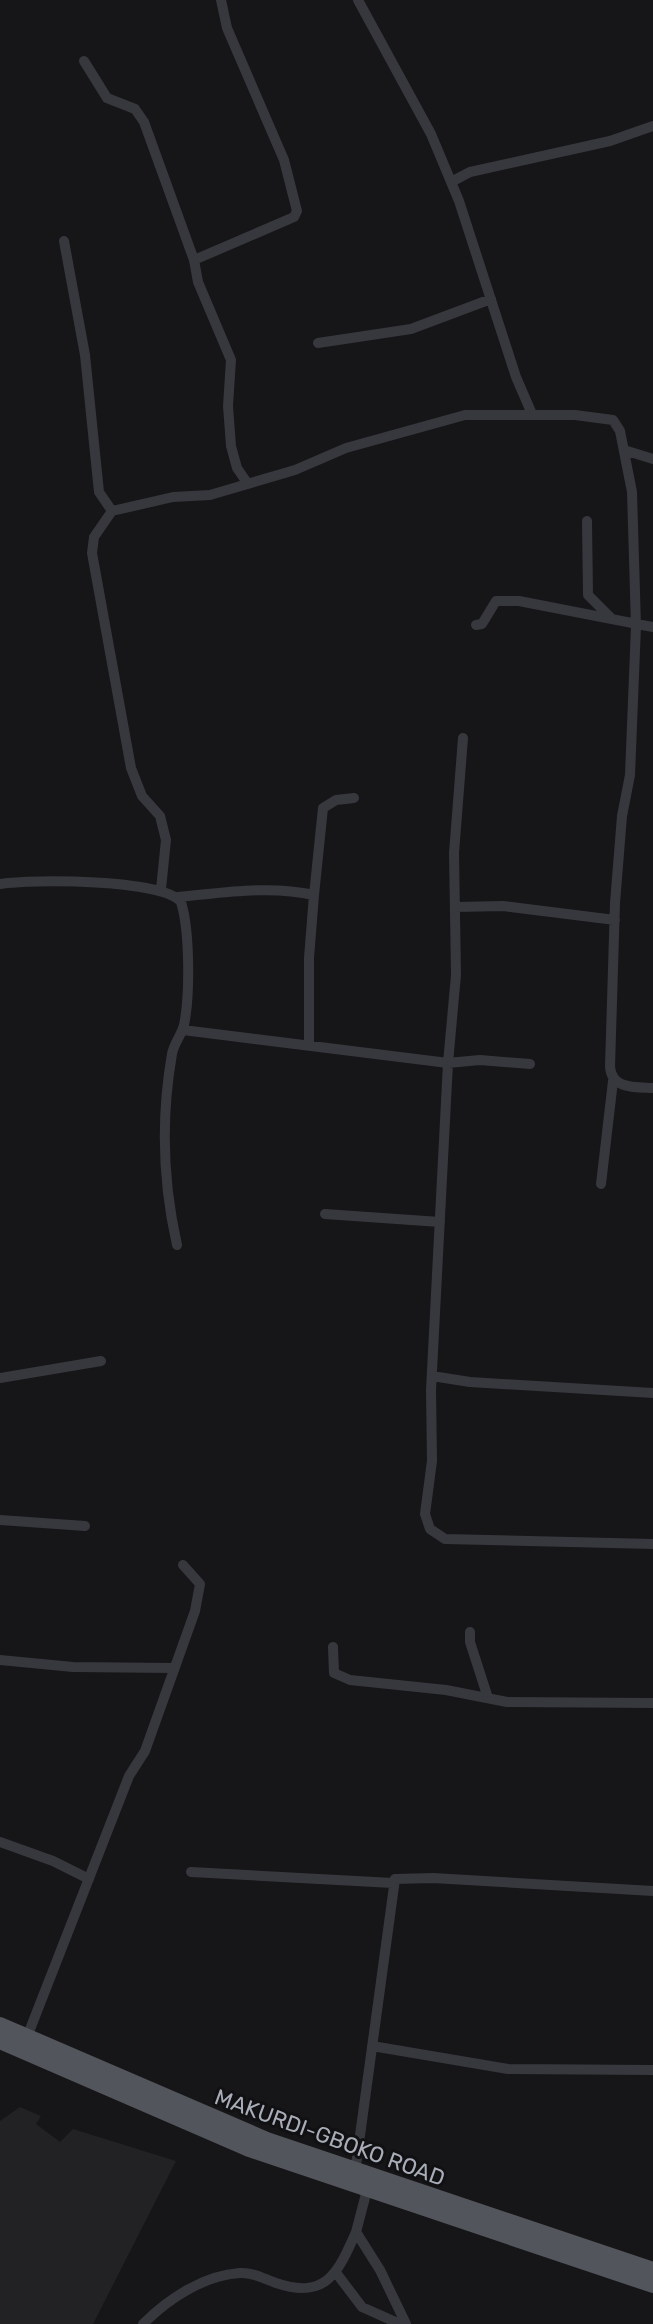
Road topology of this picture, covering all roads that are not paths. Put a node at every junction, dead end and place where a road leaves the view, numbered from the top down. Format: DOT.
graph roads {
  1 [pos="221,0"];
  2 [pos="358,0"];
  3 [pos="84,61"];
  4 [pos="653,126"];
  5 [pos="451,182"];
  6 [pos="64,241"];
  7 [pos="194,260"];
  8 [pos="491,299"];
  9 [pos="318,343"];
  10 [pos="532,414"];
  11 [pos="624,450"];
  12 [pos="653,459"];
  13 [pos="237,468"];
  14 [pos="248,484"];
  15 [pos="227,490"];
  16 [pos="112,511"];
  17 [pos="587,521"];
  18 [pos="611,618"];
  19 [pos="476,625"];
  20 [pos="636,626"];
  21 [pos="653,627"];
  22 [pos="463,738"];
  23 [pos="354,798"];
  24 [pos="0,884"];
  25 [pos="161,889"];
  26 [pos="314,895"];
  27 [pos="178,897"];
  28 [pos="455,907"];
  29 [pos="615,920"];
  30 [pos="183,1030"];
  31 [pos="309,1045"];
  32 [pos="448,1063"];
  33 [pos="530,1064"];
  34 [pos="613,1081"];
  35 [pos="653,1088"];
  36 [pos="601,1184"];
  37 [pos="325,1214"];
  38 [pos="440,1222"];
  39 [pos="177,1245"];
  40 [pos="101,1361"];
  41 [pos="432,1376"];
  42 [pos="0,1378"];
  43 [pos="653,1393"];
  44 [pos="0,1520"];
  45 [pos="85,1526"];
  46 [pos="653,1544"];
  47 [pos="183,1565"];
  48 [pos="470,1632"];
  49 [pos="333,1647"];
  50 [pos="0,1660"];
  51 [pos="173,1668"];
  52 [pos="488,1698"];
  53 [pos="653,1703"];
  54 [pos="0,1842"];
  55 [pos="191,1872"];
  56 [pos="89,1879"];
  57 [pos="393,1883"];
  58 [pos="653,1891"];
  59 [pos="0,2025"];
  60 [pos="27,2037"];
  61 [pos="0,2041"];
  62 [pos="372,2046"];
  63 [pos="653,2070"];
  64 [pos="355,2172"];
  65 [pos="367,2190"];
  66 [pos="356,2232"];
  67 [pos="653,2270"];
  68 [pos="337,2274"];
  69 [pos="653,2285"];
  70 [pos="143,2324"];
  71 [pos="400,2324"];
  72 [pos="406,2324"];
  1 -- 7 [label="street"];
  2 -- 5 [label="street"];
  3 -- 7 [label="street"];
  4 -- 5 [label="street"];
  5 -- 8 [label="street"];
  6 -- 16 [label="street"];
  7 -- 13 [label="street"];
  8 -- 9 [label="street"];
  8 -- 10 [label="street"];
  10 -- 11 [label="street"];
  10 -- 14 [label="street"];
  11 -- 12 [label="street"];
  11 -- 20 [label="street"];
  13 -- 14 [label="street"];
  13 -- 15 [label="street"];
  14 -- 15 [label="street"];
  15 -- 16 [label="street"];
  16 -- 25 [label="street"];
  17 -- 18 [label="street"];
  18 -- 19 [label="street"];
  18 -- 20 [label="street"];
  20 -- 21 [label="street"];
  20 -- 29 [label="street"];
  22 -- 28 [label="street"];
  23 -- 26 [label="street"];
  24 -- 25 [label="street"];
  25 -- 27 [label="street"];
  26 -- 27 [label="street"];
  26 -- 31 [label="street"];
  27 -- 30 [label="street"];
  28 -- 29 [label="street"];
  28 -- 32 [label="street"];
  29 -- 34 [label="street"];
  30 -- 31 [label="street"];
  30 -- 39 [label="street"];
  31 -- 32 [label="street"];
  32 -- 33 [label="street"];
  32 -- 38 [label="street"];
  34 -- 35 [label="street"];
  34 -- 36 [label="street"];
  37 -- 38 [label="street"];
  38 -- 41 [label="street"];
  40 -- 42 [label="street"];
  41 -- 43 [label="street"];
  41 -- 46 [label="street"];
  44 -- 45 [label="street"];
  47 -- 51 [label="street"];
  48 -- 52 [label="street"];
  49 -- 52 [label="street"];
  50 -- 51 [label="street"];
  51 -- 56 [label="street"];
  52 -- 53 [label="street"];
  54 -- 56 [label="street"];
  55 -- 57 [label="street"];
  56 -- 60 [label="street"];
  57 -- 58 [label="street"];
  57 -- 62 [label="street"];
  59 -- 60 [label="main road, MAKURDI-GBOKO ROAD"];
  60 -- 64 [label="main road, MAKURDI-GBOKO ROAD"];
  61 -- 65 [label="main road"];
  62 -- 63 [label="street"];
  62 -- 64 [label="street"];
  64 -- 67 [label="main road, MAKURDI-GBOKO ROAD"];
  65 -- 66 [label="street"];
  65 -- 69 [label="main road"];
  66 -- 68 [label="street"];
  66 -- 72 [label="street"];
  68 -- 70 [label="street"];
  68 -- 71 [label="street"];
}
